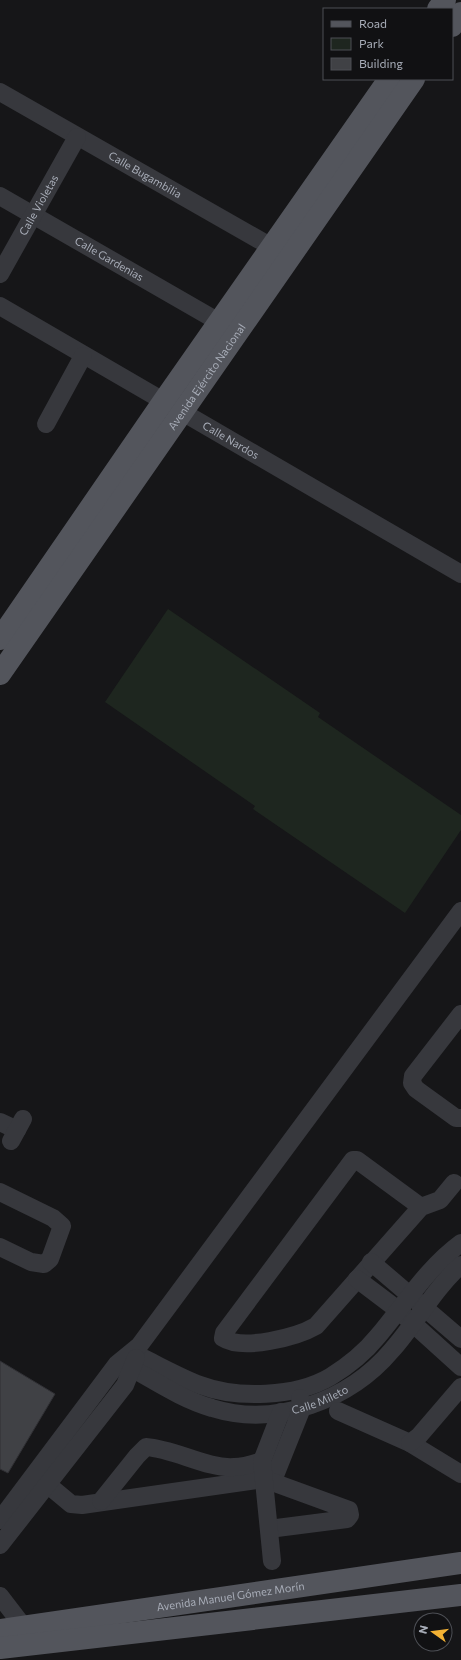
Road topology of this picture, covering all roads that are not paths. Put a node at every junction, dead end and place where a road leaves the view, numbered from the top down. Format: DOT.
graph roads {
  1 [pos="461,13"];
  2 [pos="453,25"];
  3 [pos="388,80"];
  4 [pos="413,80"];
  5 [pos="0,92"];
  6 [pos="77,137"];
  7 [pos="0,196"];
  8 [pos="33,214"];
  9 [pos="271,246"];
  10 [pos="289,258"];
  11 [pos="0,274"];
  12 [pos="0,306"];
  13 [pos="227,329"];
  14 [pos="83,356"];
  15 [pos="172,407"];
  16 [pos="46,424"];
  17 [pos="461,574"];
  18 [pos="0,639"];
  19 [pos="0,674"];
  20 [pos="461,911"];
  21 [pos="461,1014"];
  22 [pos="461,1118"];
  23 [pos="0,1122"];
  24 [pos="17,1130"];
  25 [pos="454,1183"];
  26 [pos="0,1192"];
  27 [pos="421,1207"];
  28 [pos="461,1243"];
  29 [pos="0,1247"];
  30 [pos="371,1262"];
  31 [pos="461,1265"];
  32 [pos="357,1279"];
  33 [pos="410,1296"];
  34 [pos="425,1308"];
  35 [pos="398,1310"];
  36 [pos="413,1323"];
  37 [pos="461,1339"];
  38 [pos="137,1357"];
  39 [pos="461,1367"];
  40 [pos="461,1387"];
  41 [pos="299,1389"];
  42 [pos="302,1408"];
  43 [pos="338,1411"];
  44 [pos="282,1412"];
  45 [pos="410,1443"];
  46 [pos="262,1461"];
  47 [pos="461,1474"];
  48 [pos="268,1481"];
  49 [pos="47,1484"];
  50 [pos="101,1501"];
  51 [pos="0,1520"];
  52 [pos="269,1529"];
  53 [pos="0,1545"];
  54 [pos="272,1561"];
  55 [pos="461,1563"];
  56 [pos="461,1595"];
  57 [pos="0,1596"];
  58 [pos="0,1630"];
  59 [pos="25,1636"];
  60 [pos="0,1648"];
  1 -- 2 [label="main road"];
  3 -- 9 [label="main road, Avenida Ejército Nacional"];
  4 -- 10 [label="main road, Avenida Ejército Nacional"];
  5 -- 6 [label="street, Calle Bugambilia"];
  6 -- 8 [label="street, Calle Violetas"];
  6 -- 9 [label="street, Calle Bugambilia"];
  7 -- 8 [label="street, Calle Gardenias"];
  8 -- 11 [label="street, Calle Violetas"];
  8 -- 13 [label="street, Calle Gardenias"];
  9 -- 10 [label="street, Calle Bugambilia"];
  9 -- 13 [label="main road, Avenida Ejército Nacional"];
  10 -- 13 [label="main road, Avenida Ejército Nacional"];
  12 -- 14 [label="street, Calle Nardos"];
  13 -- 15 [label="main road, Avenida Ejército Nacional"];
  14 -- 15 [label="street, Calle Nardos"];
  14 -- 16 [label="street"];
  15 -- 17 [label="street, Calle Nardos"];
  15 -- 18 [label="main road, Avenida Ejército Nacional"];
  15 -- 19 [label="main road, Avenida Ejército Nacional"];
  20 -- 38 [label="street"];
  21 -- 22 [label="street"];
  23 -- 24 [label="street"];
  25 -- 27 [label="street"];
  26 -- 29 [label="street"];
  27 -- 30 [label="street"];
  27 -- 32 [label="street"];
  28 -- 33 [label="street, Calle Mileto"];
  30 -- 32 [label="street"];
  30 -- 33 [label="street"];
  31 -- 34 [label="street, Calle Mileto"];
  32 -- 35 [label="street"];
  33 -- 34 [label="street"];
  33 -- 35 [label="street, Calle Mileto"];
  34 -- 36 [label="street, Calle Mileto"];
  34 -- 37 [label="street"];
  35 -- 36 [label="street"];
  35 -- 41 [label="street, Calle Mileto"];
  36 -- 39 [label="street"];
  36 -- 42 [label="street, Calle Mileto"];
  38 -- 41 [label="street, Calle Mileto"];
  38 -- 44 [label="street, Calle Mileto"];
  38 -- 49 [label="street"];
  38 -- 51 [label="street"];
  40 -- 45 [label="street"];
  41 -- 42 [label="street"];
  42 -- 44 [label="street, Calle Mileto"];
  42 -- 48 [label="street"];
  43 -- 45 [label="street"];
  44 -- 46 [label="street"];
  45 -- 47 [label="street"];
  46 -- 48 [label="street"];
  46 -- 50 [label="street"];
  48 -- 50 [label="street"];
  48 -- 52 [label="street"];
  48 -- 52 [label="street"];
  49 -- 50 [label="street"];
  49 -- 53 [label="street"];
  52 -- 54 [label="street"];
  55 -- 59 [label="main road, Avenida Manuel Gómez Morín"];
  56 -- 59 [label="main road, Avenida Manuel Gómez Morín"];
  57 -- 59 [label="street"];
  58 -- 59 [label="main road, Avenida Manuel Gómez Morín"];
  59 -- 60 [label="main road, Avenida Manuel Gómez Morín"];
}
